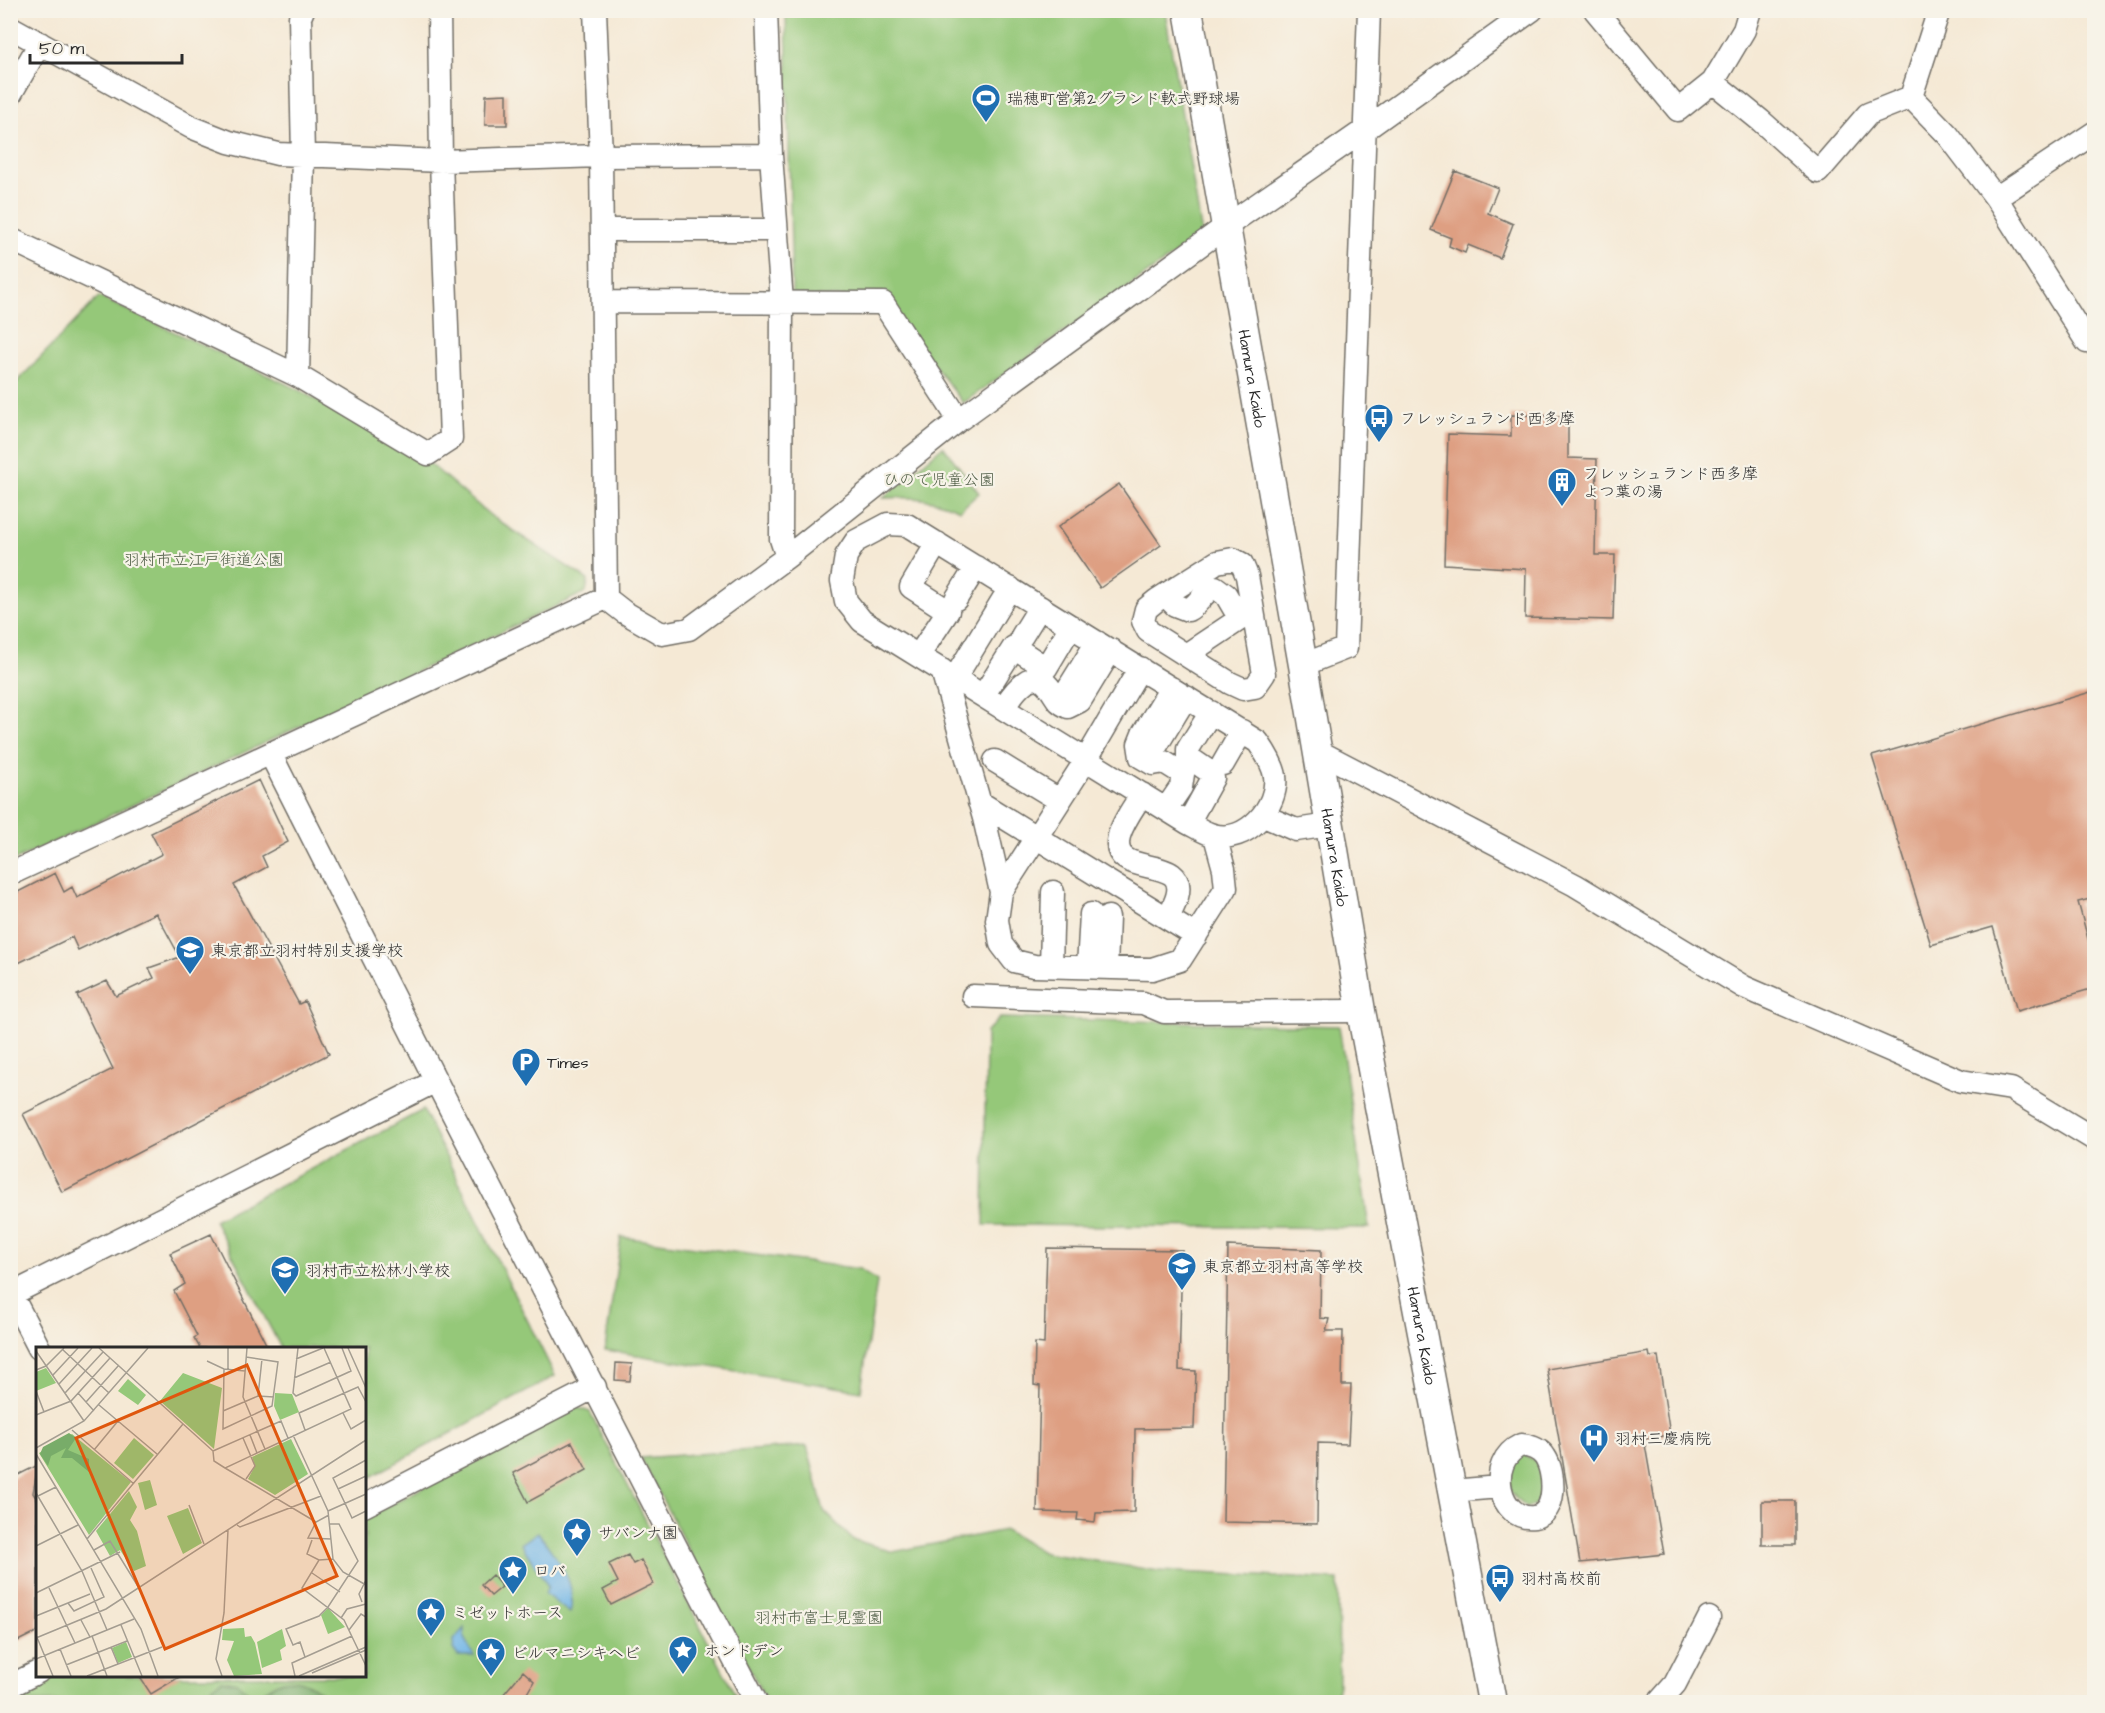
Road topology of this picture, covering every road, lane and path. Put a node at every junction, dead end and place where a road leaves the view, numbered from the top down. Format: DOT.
graph roads {
  1 [pos="439,10"];
  2 [pos="595,10"];
  3 [pos="766,10"];
  4 [pos="1188,10"];
  5 [pos="1369,10"];
  6 [pos="1532,10"];
  7 [pos="1595,10"];
  8 [pos="1750,10"];
  9 [pos="1939,10"];
  10 [pos="297,13"];
  11 [pos="10,27"];
  12 [pos="40,43"];
  13 [pos="1713,82"];
  14 [pos="10,95"];
  15 [pos="1911,97"];
  16 [pos="1366,129"];
  17 [pos="2094,133"];
  18 [pos="771,155"];
  19 [pos="303,156"];
  20 [pos="601,156"];
  21 [pos="441,161"];
  22 [pos="1996,198"];
  23 [pos="1225,227"];
  24 [pos="602,230"];
  25 [pos="776,230"];
  26 [pos="10,239"];
  27 [pos="603,302"];
  28 [pos="782,302"];
  29 [pos="2094,337"];
  30 [pos="298,376"];
  31 [pos="958,420"];
  32 [pos="937,543"];
  33 [pos="788,557"];
  34 [pos="976,567"];
  35 [pos="1010,588"];
  36 [pos="1165,595"];
  37 [pos="606,598"];
  38 [pos="956,599"];
  39 [pos="1040,607"];
  40 [pos="1246,614"];
  41 [pos="1071,626"];
  42 [pos="1022,636"];
  43 [pos="1104,646"];
  44 [pos="1186,655"];
  45 [pos="919,656"];
  46 [pos="1303,665"];
  47 [pos="1140,668"];
  48 [pos="948,674"];
  49 [pos="1215,674"];
  50 [pos="1072,683"];
  51 [pos="983,696"];
  52 [pos="1191,700"];
  53 [pos="1117,707"];
  54 [pos="1003,708"];
  55 [pos="1242,731"];
  56 [pos="1164,742"];
  57 [pos="1316,750"];
  58 [pos="271,755"];
  59 [pos="1086,760"];
  60 [pos="995,761"];
  61 [pos="1223,764"];
  62 [pos="1142,794"];
  63 [pos="1059,800"];
  64 [pos="979,802"];
  65 [pos="1166,809"];
  66 [pos="1264,816"];
  67 [pos="1188,823"];
  68 [pos="1329,825"];
  69 [pos="1215,836"];
  70 [pos="1036,837"];
  71 [pos="10,874"];
  72 [pos="1001,892"];
  73 [pos="1168,918"];
  74 [pos="1196,936"];
  75 [pos="1051,966"];
  76 [pos="1097,967"];
  77 [pos="973,996"];
  78 [pos="1361,1011"];
  79 [pos="436,1081"];
  80 [pos="2094,1138"];
  81 [pos="11,1295"];
  82 [pos="38,1347"];
  83 [pos="595,1387"];
  84 [pos="1499,1487"];
  85 [pos="1452,1491"];
  86 [pos="366,1505"];
  87 [pos="1709,1618"];
  88 [pos="36,1673"];
  89 [pos="10,1686"];
  90 [pos="756,1702"];
  91 [pos="1492,1702"];
  92 [pos="1659,1702"];
  1 -- 21 [label="street"];
  2 -- 20 [label="street"];
  3 -- 18 [label="street"];
  4 -- 23 [label="main road, Hamura Kaido"];
  5 -- 16 [label="street"];
  6 -- 16 [label="street"];
  7 -- 13 [label="street"];
  8 -- 13 [label="street"];
  9 -- 15 [label="street"];
  10 -- 19 [label="street"];
  11 -- 12 [label="street"];
  12 -- 14 [label="street"];
  12 -- 19 [label="street"];
  13 -- 15 [label="street"];
  15 -- 22 [label="street"];
  16 -- 23 [label="street"];
  16 -- 46 [label="street"];
  17 -- 22 [label="street"];
  18 -- 20 [label="street"];
  18 -- 25 [label="street"];
  19 -- 21 [label="street"];
  19 -- 30 [label="street"];
  20 -- 21 [label="street"];
  20 -- 24 [label="street"];
  21 -- 30 [label="street"];
  22 -- 29 [label="street"];
  23 -- 31 [label="street"];
  23 -- 46 [label="main road, Hamura Kaido"];
  24 -- 25 [label="street"];
  24 -- 27 [label="street"];
  25 -- 28 [label="street"];
  26 -- 30 [label="street"];
  27 -- 28 [label="street"];
  27 -- 37 [label="street"];
  28 -- 31 [label="street"];
  28 -- 33 [label="street"];
  31 -- 33 [label="street"];
  32 -- 34 [label="street"];
  32 -- 45 [label="street"];
  32 -- 45 [label="street"];
  33 -- 37 [label="street"];
  34 -- 35 [label="street"];
  34 -- 38 [label="street"];
  35 -- 39 [label="street"];
  35 -- 48 [label="street"];
  36 -- 40 [label="street"];
  36 -- 40 [label="street"];
  36 -- 44 [label="street"];
  37 -- 58 [label="street"];
  39 -- 41 [label="street"];
  39 -- 42 [label="street"];
  40 -- 44 [label="street"];
  40 -- 49 [label="street"];
  41 -- 43 [label="street"];
  41 -- 51 [label="street"];
  43 -- 47 [label="street"];
  43 -- 50 [label="street"];
  44 -- 49 [label="street"];
  45 -- 48 [label="street"];
  46 -- 57 [label="main road, Hamura Kaido"];
  47 -- 52 [label="street"];
  47 -- 53 [label="street"];
  48 -- 51 [label="street"];
  48 -- 64 [label="street"];
  49 -- 52 [label="street"];
  50 -- 53 [label="street"];
  50 -- 54 [label="street"];
  51 -- 54 [label="street"];
  52 -- 55 [label="street"];
  52 -- 56 [label="street"];
  52 -- 65 [label="street"];
  52 -- 67 [label="street"];
  53 -- 59 [label="street"];
  54 -- 59 [label="street"];
  55 -- 61 [label="street"];
  55 -- 66 [label="street"];
  57 -- 68 [label="main road, Hamura Kaido"];
  57 -- 80 [label="street"];
  58 -- 71 [label="street"];
  58 -- 79 [label="street"];
  59 -- 62 [label="street"];
  59 -- 63 [label="street"];
  60 -- 63 [label="street"];
  62 -- 65 [label="street"];
  62 -- 73 [label="street"];
  63 -- 70 [label="street"];
  64 -- 70 [label="street"];
  64 -- 72 [label="street"];
  65 -- 67 [label="street"];
  66 -- 68 [label="street"];
  66 -- 69 [label="street"];
  67 -- 69 [label="street"];
  68 -- 78 [label="main road, Hamura Kaido"];
  69 -- 74 [label="street"];
  70 -- 72 [label="street"];
  70 -- 73 [label="street"];
  72 -- 75 [label="street"];
  73 -- 74 [label="street"];
  74 -- 76 [label="street"];
  75 -- 76 [label="street"];
  75 -- 76 [label="street"];
  77 -- 78 [label="street"];
  78 -- 85 [label="main road, Hamura Kaido"];
  79 -- 81 [label="street"];
  79 -- 83 [label="street"];
  81 -- 82 [label="street"];
  83 -- 86 [label="street"];
  83 -- 90 [label="street"];
  84 -- 85 [label="street"];
  85 -- 91 [label="main road, Hamura Kaido"];
  87 -- 92 [label="street"];
  88 -- 89 [label="street"];
}
